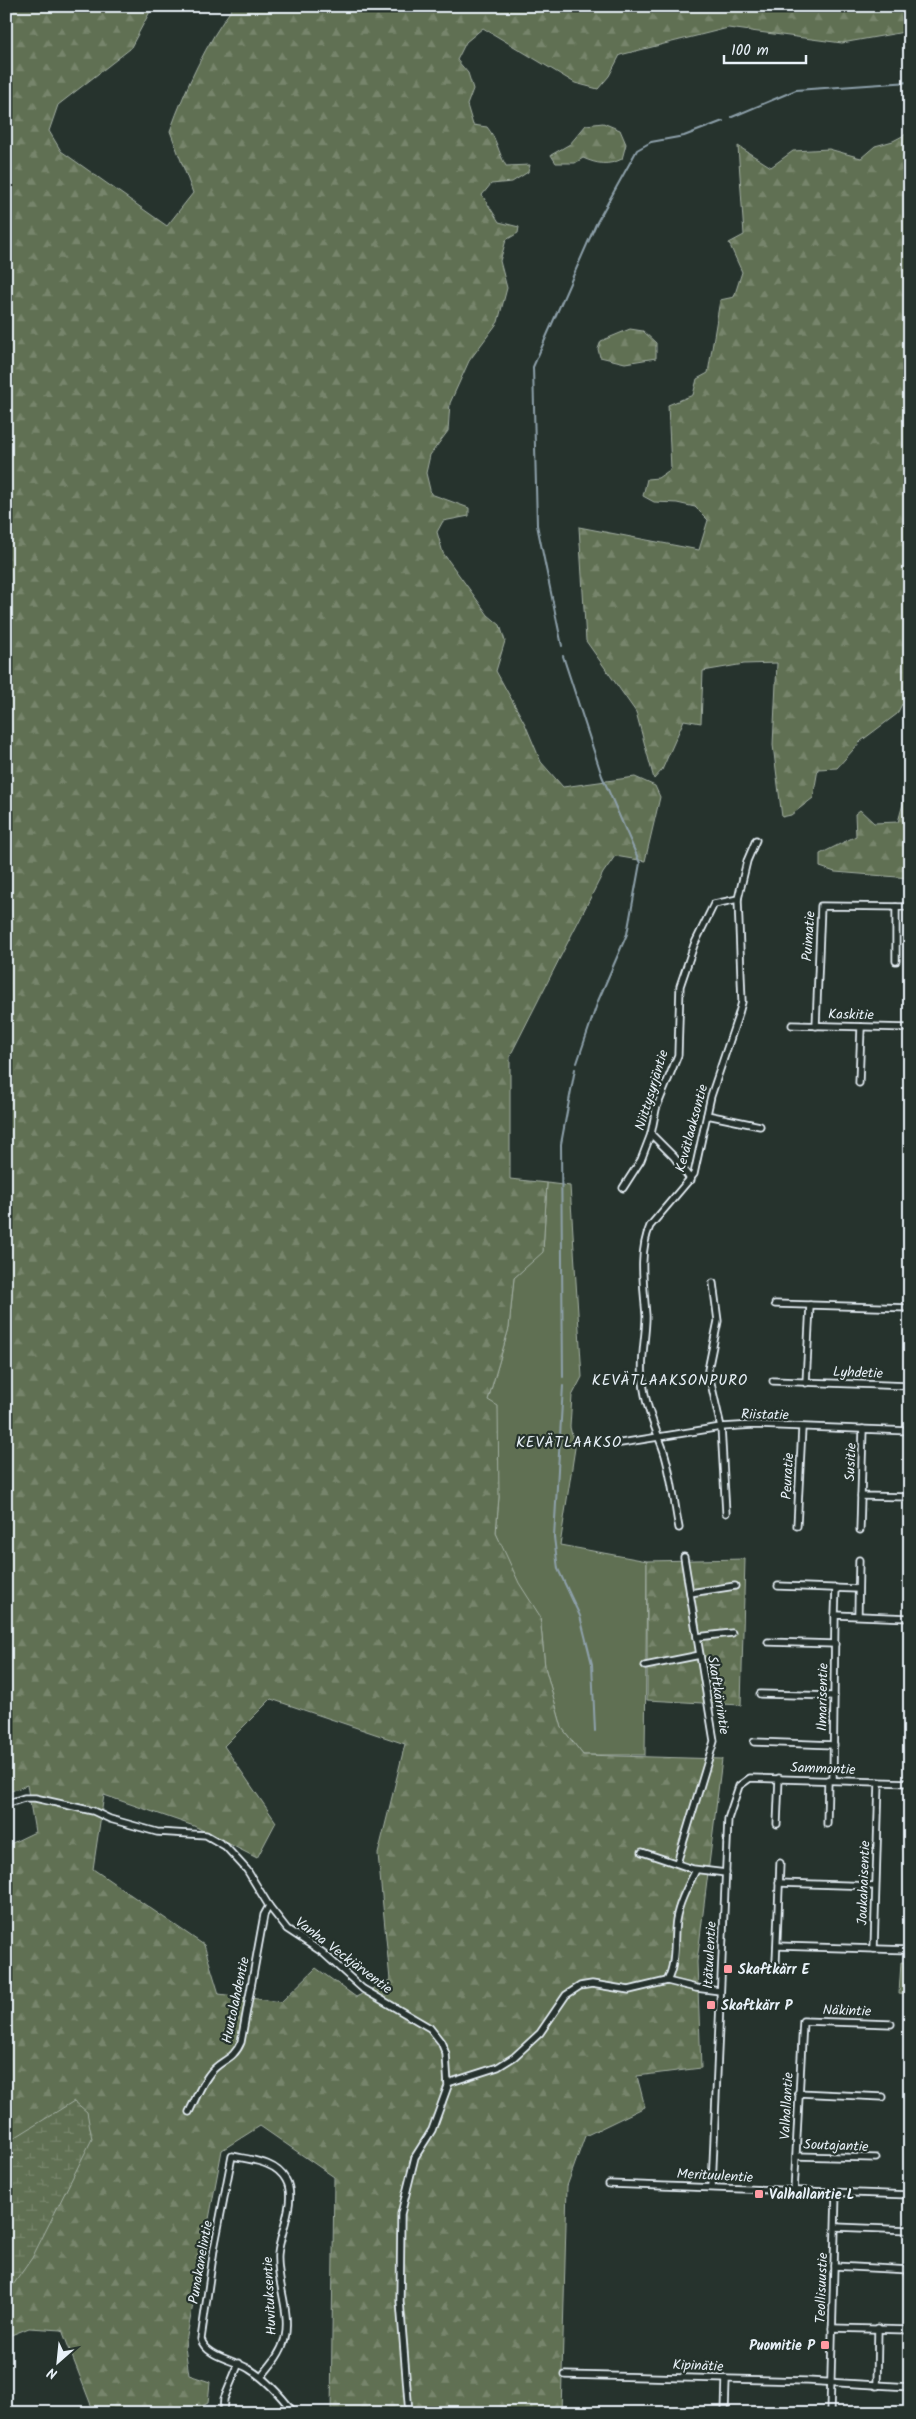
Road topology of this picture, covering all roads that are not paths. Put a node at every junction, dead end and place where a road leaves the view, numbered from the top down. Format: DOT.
graph roads {
  1 [pos="756,840"];
  2 [pos="738,899"];
  3 [pos="896,907"];
  4 [pos="910,907"];
  5 [pos="896,961"];
  6 [pos="792,1025"];
  7 [pos="816,1026"];
  8 [pos="861,1027"];
  9 [pos="910,1028"];
  10 [pos="859,1084"];
  11 [pos="707,1115"];
  12 [pos="760,1126"];
  13 [pos="651,1134"];
  14 [pos="691,1180"];
  15 [pos="623,1188"];
  16 [pos="713,1283"];
  17 [pos="775,1304"];
  18 [pos="810,1305"];
  19 [pos="910,1308"];
  20 [pos="773,1382"];
  21 [pos="806,1383"];
  22 [pos="910,1386"];
  23 [pos="721,1427"];
  24 [pos="802,1428"];
  25 [pos="863,1429"];
  26 [pos="910,1431"];
  27 [pos="658,1437"];
  28 [pos="621,1443"];
  29 [pos="861,1496"];
  30 [pos="910,1497"];
  31 [pos="726,1513"];
  32 [pos="797,1526"];
  33 [pos="679,1528"];
  34 [pos="860,1530"];
  35 [pos="684,1557"];
  36 [pos="859,1560"];
  37 [pos="735,1586"];
  38 [pos="778,1586"];
  39 [pos="836,1588"];
  40 [pos="858,1589"];
  41 [pos="690,1593"];
  42 [pos="835,1615"];
  43 [pos="858,1615"];
  44 [pos="910,1618"];
  45 [pos="732,1633"];
  46 [pos="696,1637"];
  47 [pos="768,1642"];
  48 [pos="835,1644"];
  49 [pos="700,1655"];
  50 [pos="645,1666"];
  51 [pos="760,1694"];
  52 [pos="834,1696"];
  53 [pos="754,1742"];
  54 [pos="834,1745"];
  55 [pos="779,1778"];
  56 [pos="830,1780"];
  57 [pos="879,1782"];
  58 [pos="910,1783"];
  59 [pos="739,1786"];
  60 [pos="6,1804"];
  61 [pos="777,1824"];
  62 [pos="827,1824"];
  63 [pos="642,1852"];
  64 [pos="677,1863"];
  65 [pos="780,1863"];
  66 [pos="696,1870"];
  67 [pos="726,1873"];
  68 [pos="779,1883"];
  69 [pos="875,1886"];
  70 [pos="269,1906"];
  71 [pos="777,1946"];
  72 [pos="874,1949"];
  73 [pos="910,1950"];
  74 [pos="776,1962"];
  75 [pos="667,1981"];
  76 [pos="720,1991"];
  77 [pos="803,2021"];
  78 [pos="891,2024"];
  79 [pos="448,2083"];
  80 [pos="798,2093"];
  81 [pos="883,2097"];
  82 [pos="189,2112"];
  83 [pos="232,2156"];
  84 [pos="796,2156"];
  85 [pos="876,2158"];
  86 [pos="609,2184"];
  87 [pos="712,2187"];
  88 [pos="794,2192"];
  89 [pos="836,2193"];
  90 [pos="910,2195"];
  91 [pos="836,2228"];
  92 [pos="910,2230"];
  93 [pos="834,2266"];
  94 [pos="910,2270"];
  95 [pos="832,2328"];
  96 [pos="878,2328"];
  97 [pos="910,2330"];
  98 [pos="239,2363"];
  99 [pos="566,2374"];
  100 [pos="260,2377"];
  101 [pos="726,2379"];
  102 [pos="831,2383"];
  103 [pos="878,2386"];
  104 [pos="910,2387"];
  105 [pos="223,2413"];
  106 [pos="294,2413"];
  107 [pos="409,2413"];
  108 [pos="725,2413"];
  109 [pos="830,2413"];
  1 -- 2 [label="street, Kevätlaaksontie"];
  2 -- 11 [label="street, Kevätlaaksontie"];
  2 -- 13 [label="street, Niittysyrjäntie"];
  3 -- 4 [label="street, Puimatie"];
  3 -- 5 [label="street"];
  3 -- 7 [label="street, Puimatie"];
  6 -- 7 [label="street, Kaskitie"];
  7 -- 8 [label="street, Kaskitie"];
  8 -- 9 [label="street, Kaskitie"];
  8 -- 10 [label="street"];
  11 -- 12 [label="street"];
  11 -- 14 [label="street, Kevätlaaksontie"];
  13 -- 14 [label="street"];
  13 -- 15 [label="street, Niittysyrjäntie"];
  14 -- 27 [label="street, Kevätlaaksontie"];
  16 -- 23 [label="street"];
  17 -- 18 [label="street"];
  18 -- 19 [label="street"];
  18 -- 21 [label="street"];
  20 -- 21 [label="street, Lyhdetie"];
  21 -- 22 [label="street, Lyhdetie"];
  23 -- 24 [label="street, Riistatie"];
  23 -- 27 [label="street, Riistatie"];
  23 -- 31 [label="street"];
  24 -- 25 [label="street, Riistatie"];
  24 -- 32 [label="street, Peuratie"];
  25 -- 26 [label="street, Riistatie"];
  25 -- 29 [label="street, Susitie"];
  27 -- 28 [label="street, Riistatie"];
  27 -- 33 [label="street, Kevätlaaksontie"];
  29 -- 30 [label="street, Susitie"];
  29 -- 34 [label="street, Susitie"];
  35 -- 41 [label="street, Skaftkärrintie"];
  36 -- 40 [label="street"];
  37 -- 41 [label="street"];
  38 -- 39 [label="street"];
  39 -- 40 [label="street"];
  39 -- 42 [label="street, Ilmarisentie"];
  40 -- 43 [label="street"];
  41 -- 46 [label="street, Skaftkärrintie"];
  42 -- 43 [label="street"];
  42 -- 48 [label="street, Ilmarisentie"];
  43 -- 44 [label="street"];
  45 -- 46 [label="street"];
  46 -- 49 [label="street, Skaftkärrintie"];
  47 -- 48 [label="street"];
  48 -- 52 [label="street, Ilmarisentie"];
  49 -- 50 [label="street"];
  49 -- 64 [label="street, Skaftkärrintie"];
  51 -- 52 [label="street"];
  52 -- 54 [label="street, Ilmarisentie"];
  53 -- 54 [label="street"];
  54 -- 56 [label="street, Ilmarisentie"];
  55 -- 56 [label="street, Sammontie"];
  55 -- 59 [label="street, Sammontie"];
  55 -- 61 [label="street"];
  56 -- 57 [label="street, Sammontie"];
  56 -- 62 [label="street, Ilmarisentie"];
  57 -- 58 [label="street, Sammontie"];
  57 -- 69 [label="street, Joukahaisentie"];
  59 -- 67 [label="street, Itätuulentie"];
  60 -- 70 [label="street, Vanha Veckjärventie"];
  63 -- 64 [label="street"];
  64 -- 66 [label="street"];
  65 -- 68 [label="street"];
  66 -- 67 [label="street"];
  66 -- 75 [label="street"];
  67 -- 76 [label="street, Itätuulentie"];
  68 -- 69 [label="street"];
  68 -- 71 [label="street"];
  69 -- 72 [label="street, Joukahaisentie"];
  70 -- 79 [label="street, Vanha Veckjärventie"];
  70 -- 82 [label="street, Huutolahdentie"];
  71 -- 72 [label="street"];
  71 -- 74 [label="street"];
  72 -- 73 [label="street"];
  75 -- 76 [label="street"];
  75 -- 79 [label="street"];
  76 -- 87 [label="street, Itätuulentie"];
  77 -- 78 [label="street, Näkintie"];
  77 -- 80 [label="street, Valhallantie"];
  79 -- 107 [label="street, Vanha Veckjärventie"];
  80 -- 81 [label="street"];
  80 -- 84 [label="street, Valhallantie"];
  83 -- 98 [label="street, Punakanelintie"];
  83 -- 100 [label="street, Huvituksentie"];
  84 -- 85 [label="street, Soutajantie"];
  84 -- 88 [label="street, Valhallantie"];
  86 -- 87 [label="street, Merituulentie"];
  87 -- 88 [label="street, Merituulentie"];
  88 -- 89 [label="street, Merituulentie"];
  89 -- 90 [label="street, Merituulentie"];
  89 -- 91 [label="street, Teollisuustie"];
  91 -- 92 [label="street"];
  91 -- 93 [label="street, Teollisuustie"];
  93 -- 94 [label="street"];
  93 -- 95 [label="street, Teollisuustie"];
  95 -- 96 [label="street"];
  95 -- 102 [label="street, Teollisuustie"];
  96 -- 97 [label="street"];
  96 -- 103 [label="street"];
  98 -- 100 [label="street"];
  98 -- 105 [label="street"];
  99 -- 101 [label="street, Kipinätie"];
  100 -- 106 [label="street"];
  101 -- 102 [label="street, Kipinätie"];
  101 -- 108 [label="street"];
  102 -- 103 [label="street, Kipinätie"];
  102 -- 109 [label="street, Teollisuustie"];
  103 -- 104 [label="street, Kipinätie"];
}
